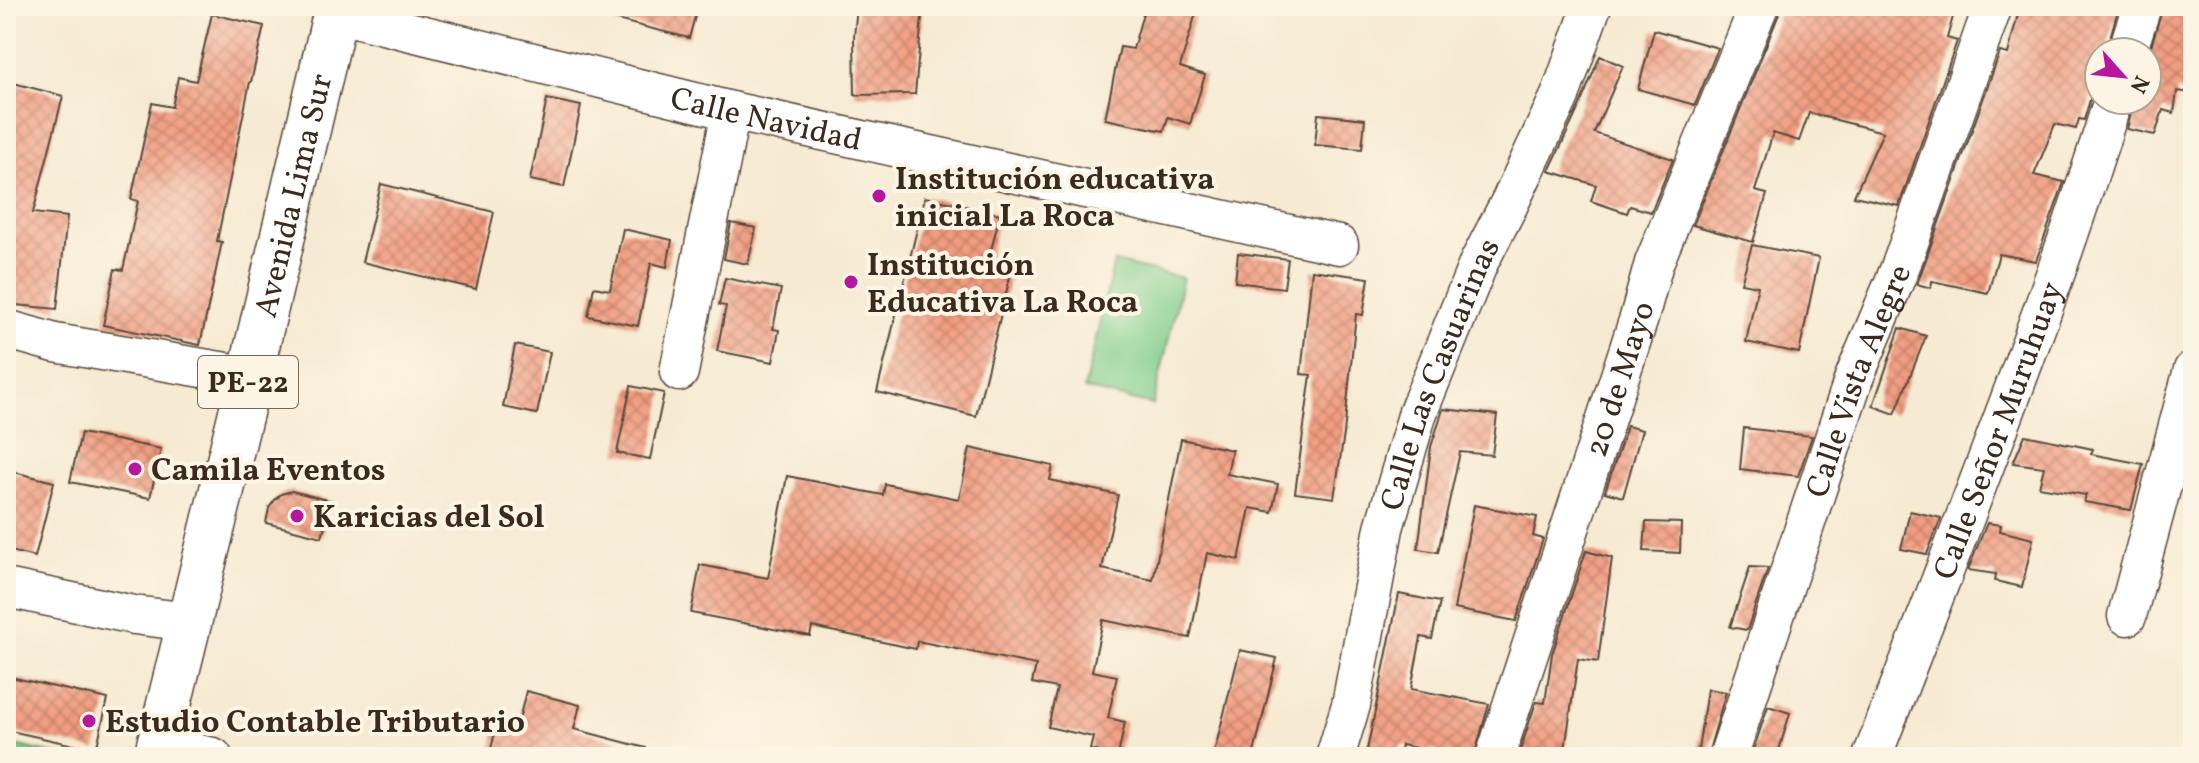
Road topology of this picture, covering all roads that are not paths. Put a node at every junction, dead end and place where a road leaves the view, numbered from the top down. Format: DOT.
graph roads {
  1 [pos="1592,6"];
  2 [pos="1759,6"];
  3 [pos="1993,6"];
  4 [pos="2142,6"];
  5 [pos="336,10"];
  6 [pos="2132,36"];
  7 [pos="731,111"];
  8 [pos="2108,116"];
  9 [pos="1339,245"];
  10 [pos="6,329"];
  11 [pos="2193,370"];
  12 [pos="679,372"];
  13 [pos="250,376"];
  14 [pos="6,588"];
  15 [pos="2127,616"];
  16 [pos="189,622"];
  17 [pos="157,751"];
  18 [pos="213,757"];
  19 [pos="1335,757"];
  20 [pos="1495,757"];
  21 [pos="1728,757"];
  22 [pos="1872,757"];
  1 -- 19 [label="street, Calle Las Casuarinas"];
  2 -- 20 [label="street, 20 de Mayo"];
  3 -- 21 [label="street, Calle Vista Alegre"];
  4 -- 6 [label="street"];
  5 -- 7 [label="street, Calle Navidad"];
  5 -- 13 [label="highway, Avenida Lima Sur / PE-22"];
  7 -- 9 [label="street, Calle Navidad"];
  7 -- 12 [label="street"];
  8 -- 22 [label="street, Calle Señor Muruhuay"];
  10 -- 13 [label="street"];
  11 -- 15 [label="street"];
  13 -- 16 [label="highway, Avenida Lima Sur / PE-22"];
  14 -- 16 [label="street"];
  16 -- 17 [label="highway, Avenida Lima Sur / PE-22"];
  17 -- 18 [label="street"];
}
